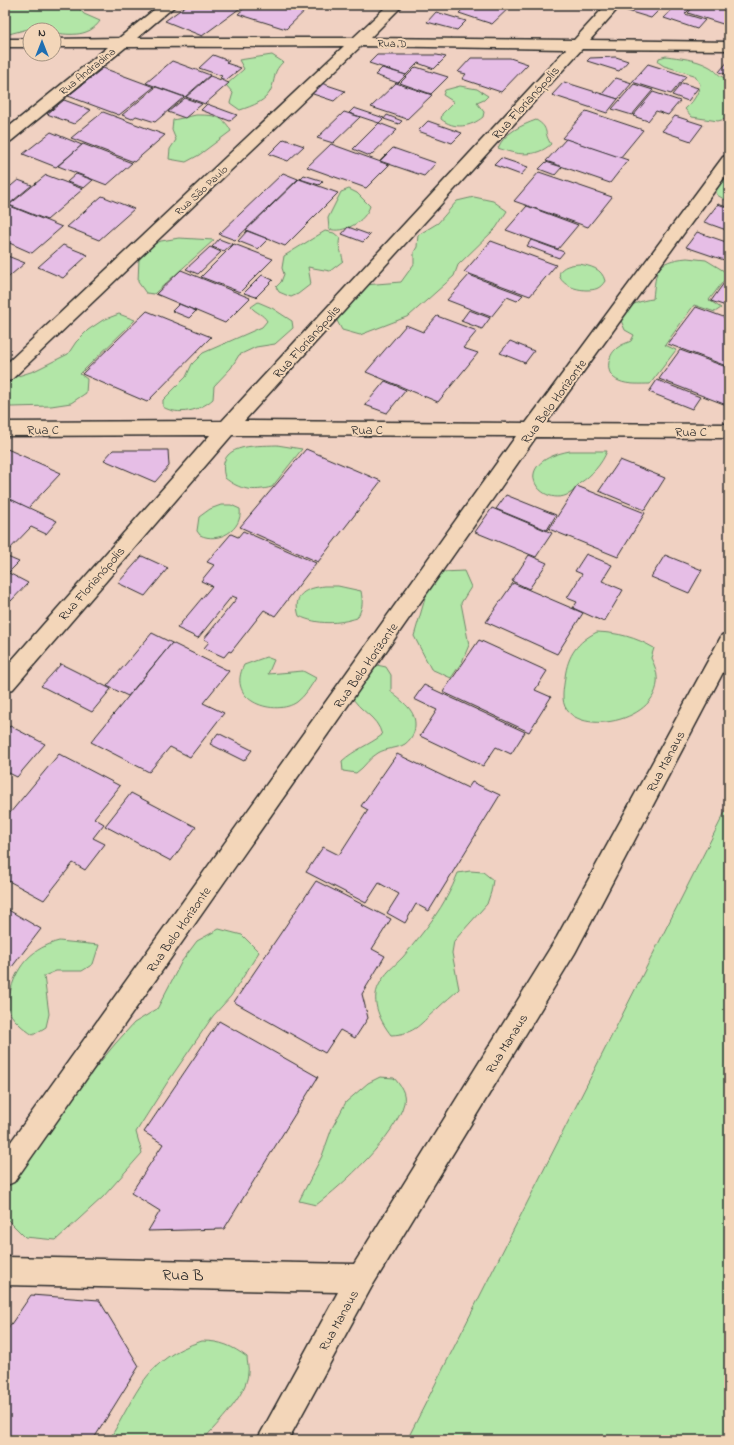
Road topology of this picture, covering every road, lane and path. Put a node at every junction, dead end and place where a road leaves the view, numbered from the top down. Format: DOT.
graph roads {
  1 [pos="169,5"];
  2 [pos="396,5"];
  3 [pos="614,5"];
  4 [pos="122,42"];
  5 [pos="357,42"];
  6 [pos="5,43"];
  7 [pos="22,43"];
  8 [pos="62,43"];
  9 [pos="577,46"];
  10 [pos="729,46"];
  11 [pos="5,138"];
  12 [pos="729,160"];
  13 [pos="5,376"];
  14 [pos="227,428"];
  15 [pos="5,429"];
  16 [pos="531,430"];
  17 [pos="729,431"];
  18 [pos="729,640"];
  19 [pos="5,683"];
  20 [pos="5,1173"];
  21 [pos="5,1270"];
  22 [pos="361,1278"];
  23 [pos="272,1440"];
  1 -- 4 [label="street, Rua Andradina"];
  2 -- 5 [label="street, Rua São Paulo"];
  3 -- 9 [label="street, Rua Florianópolis"];
  4 -- 5 [label="street, Rua D"];
  4 -- 8 [label="street, Rua D"];
  4 -- 11 [label="street, Rua Andradina"];
  5 -- 9 [label="street, Rua D"];
  5 -- 13 [label="street, Rua São Paulo"];
  6 -- 7 [label="street"];
  9 -- 10 [label="street, Rua D"];
  9 -- 14 [label="street, Rua Florianópolis"];
  12 -- 16 [label="street, Rua Belo Horizonte"];
  14 -- 15 [label="street, Rua C"];
  14 -- 16 [label="street, Rua C"];
  14 -- 19 [label="street, Rua Florianópolis"];
  16 -- 17 [label="street, Rua C"];
  16 -- 20 [label="street, Rua Belo Horizonte"];
  18 -- 22 [label="street, Rua Manaus"];
  21 -- 22 [label="street, Rua B"];
  22 -- 23 [label="street, Rua Manaus"];
}
